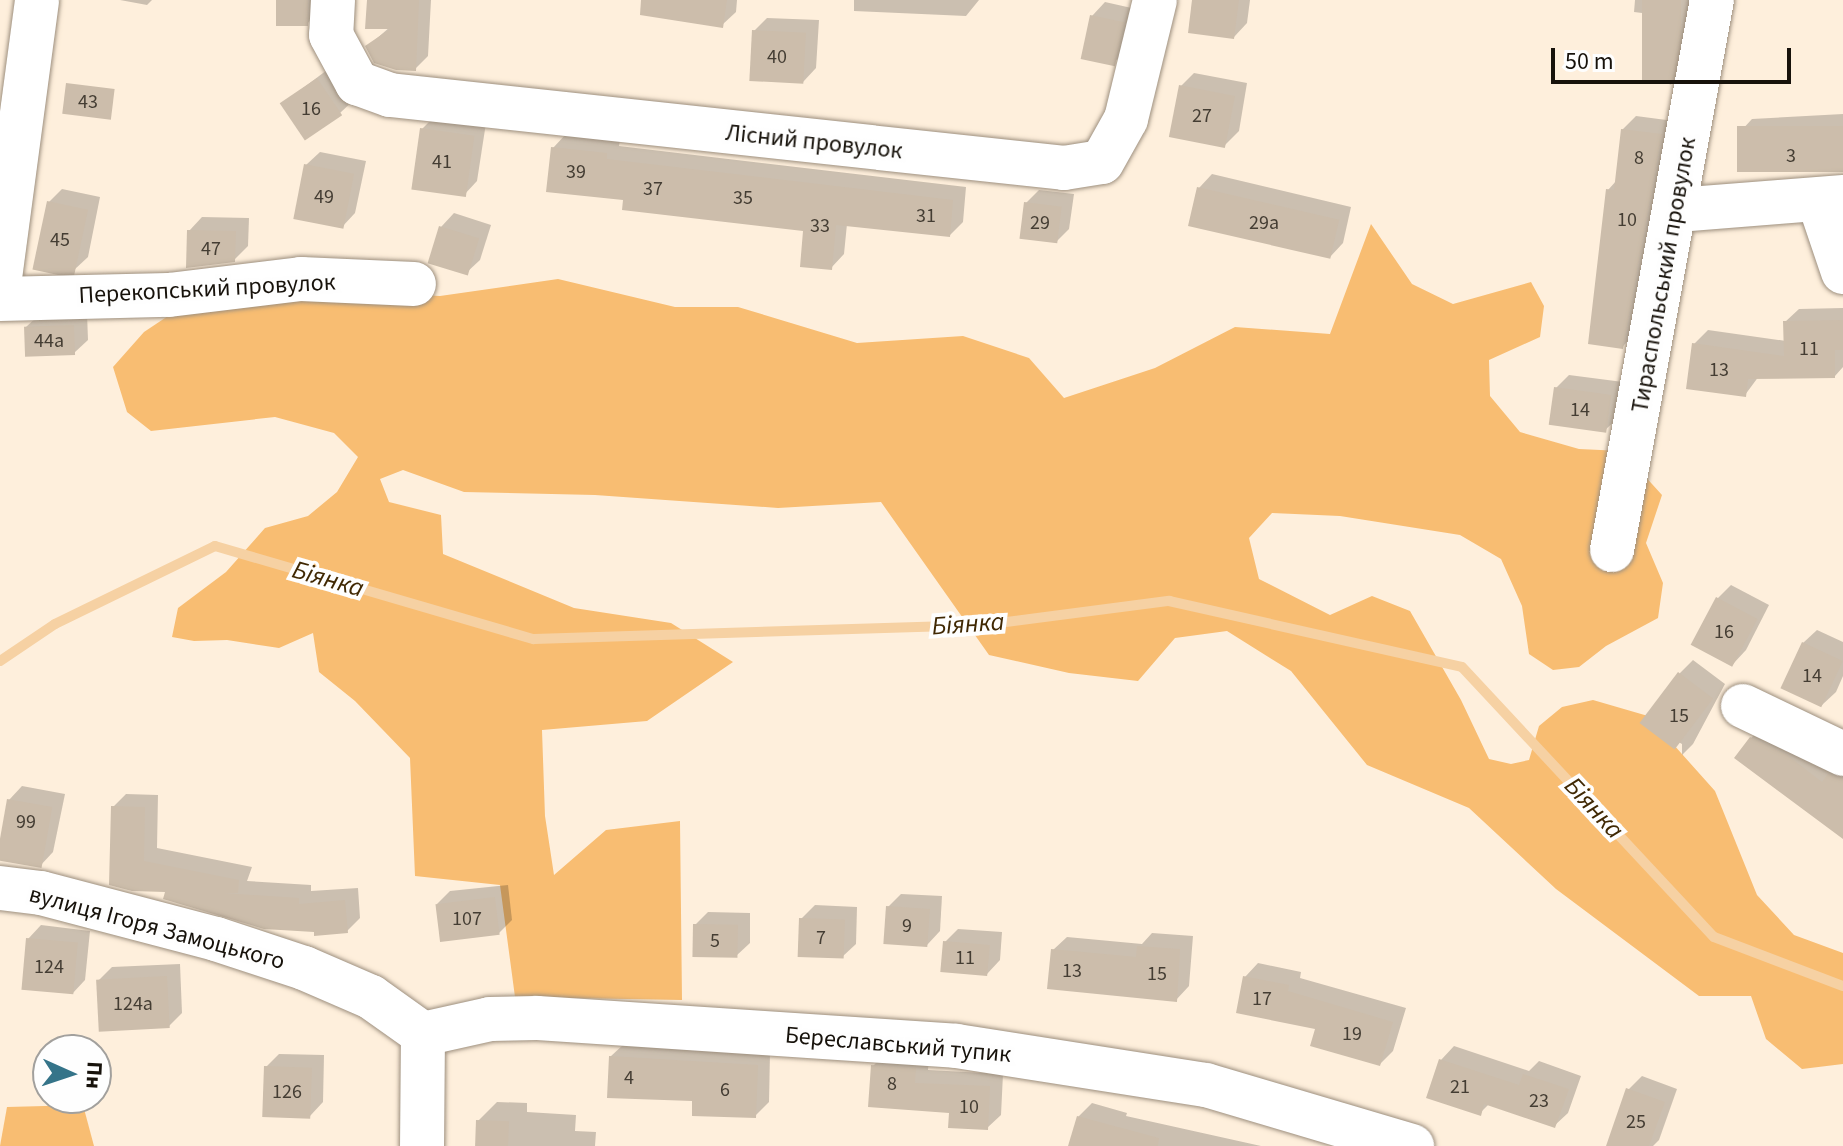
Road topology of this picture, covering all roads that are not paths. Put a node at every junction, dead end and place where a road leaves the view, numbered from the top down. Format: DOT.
graph roads {
  1 [pos="37,0"];
  2 [pos="333,0"];
  3 [pos="1155,0"];
  4 [pos="1712,0"];
  5 [pos="1831,199"];
  6 [pos="1677,210"];
  7 [pos="1843,272"];
  8 [pos="0,278"];
  9 [pos="414,284"];
  10 [pos="0,299"];
  11 [pos="1612,550"];
  12 [pos="1743,706"];
  13 [pos="1843,754"];
  14 [pos="0,888"];
  15 [pos="423,1034"];
  16 [pos="422,1146"];
  17 [pos="1412,1146"];
  1 -- 8 [label="street"];
  2 -- 3 [label="street, Лісний провулок"];
  4 -- 6 [label="street, Тираспольський провулок"];
  5 -- 6 [label="street"];
  5 -- 7 [label="street"];
  6 -- 11 [label="street, Тираспольський провулок"];
  9 -- 10 [label="street, Перекопський провулок"];
  12 -- 13 [label="street"];
  14 -- 15 [label="street, вулиця Ігоря Замоцького"];
  15 -- 16 [label="street"];
  15 -- 17 [label="street, Береславський тупик"];
}
